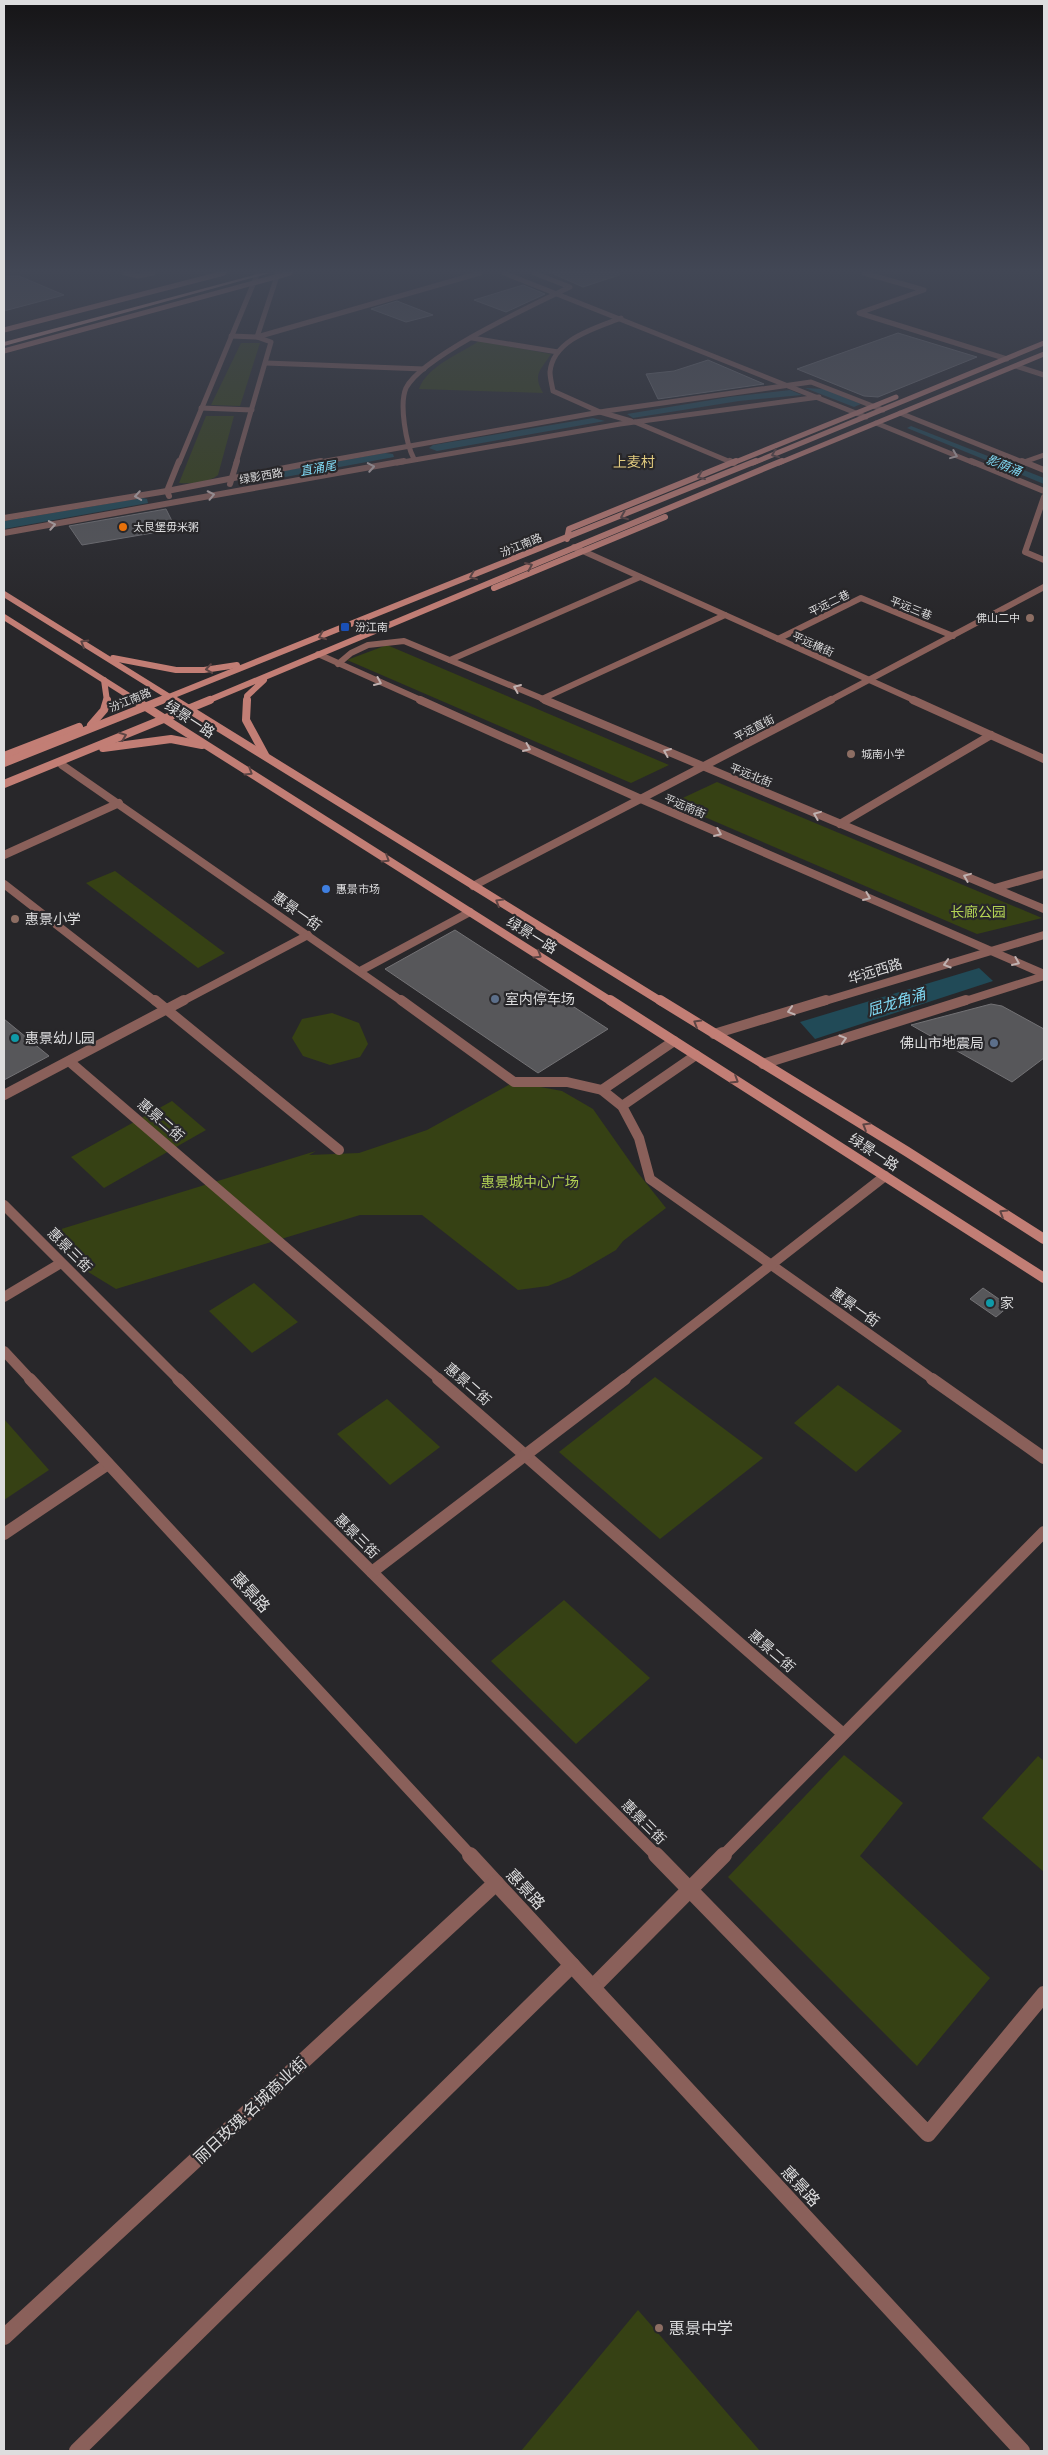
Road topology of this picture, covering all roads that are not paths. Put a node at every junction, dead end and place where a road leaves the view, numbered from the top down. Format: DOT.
graph roads {
  1 [pos="210,388"];
  2 [pos="259,388"];
  3 [pos="407,388"];
  4 [pos="552,388"];
  5 [pos="765,388"];
  6 [pos="797,388"];
  7 [pos="825,388"];
  8 [pos="921,388"];
  9 [pos="938,388"];
  10 [pos="976,388"];
  11 [pos="819,397"];
  12 [pos="873,406"];
  13 [pos="201,408"];
  14 [pos="252,410"];
  15 [pos="882,410"];
  16 [pos="600,412"];
  17 [pos="857,413"];
  18 [pos="899,414"];
  19 [pos="867,416"];
  20 [pos="635,422"];
  21 [pos="878,422"];
  22 [pos="407,445"];
  23 [pos="1044,455"];
  24 [pos="414,460"];
  25 [pos="1024,462"];
  26 [pos="734,463"];
  27 [pos="744,467"];
  28 [pos="1044,470"];
  29 [pos="757,472"];
  30 [pos="766,475"];
  31 [pos="232,479"];
  32 [pos="167,491"];
  33 [pos="1044,491"];
  34 [pos="227,492"];
  35 [pos="1044,497"];
  36 [pos="174,504"];
  37 [pos="674,506"];
  38 [pos="683,510"];
  39 [pos="4,518"];
  40 [pos="591,520"];
  41 [pos="602,525"];
  42 [pos="4,533"];
  43 [pos="567,539"];
  44 [pos="574,546"];
  45 [pos="583,551"];
  46 [pos="1044,560"];
  47 [pos="640,577"];
  48 [pos="1044,587"];
  49 [pos="4,594"];
  50 [pos="862,598"];
  51 [pos="725,615"];
  52 [pos="4,617"];
  53 [pos="386,632"];
  54 [pos="953,636"];
  55 [pos="778,639"];
  56 [pos="404,640"];
  57 [pos="343,650"];
  58 [pos="318,654"];
  59 [pos="107,657"];
  60 [pos="326,658"];
  61 [pos="450,660"];
  62 [pos="257,661"];
  63 [pos="338,664"];
  64 [pos="274,672"];
  65 [pos="104,680"];
  66 [pos="870,680"];
  67 [pos="256,687"];
  68 [pos="170,696"];
  69 [pos="542,699"];
  70 [pos="145,706"];
  71 [pos="190,708"];
  72 [pos="165,719"];
  73 [pos="94,722"];
  74 [pos="87,730"];
  75 [pos="991,735"];
  76 [pos="208,746"];
  77 [pos="101,749"];
  78 [pos="78,753"];
  79 [pos="4,756"];
  80 [pos="265,756"];
  81 [pos="1044,759"];
  82 [pos="4,764"];
  83 [pos="62,765"];
  84 [pos="702,767"];
  85 [pos="4,784"];
  86 [pos="4,790"];
  87 [pos="641,800"];
  88 [pos="119,804"];
  89 [pos="840,824"];
  90 [pos="4,855"];
  91 [pos="1044,874"];
  92 [pos="4,884"];
  93 [pos="473,886"];
  94 [pos="995,888"];
  95 [pos="1044,908"];
  96 [pos="470,912"];
  97 [pos="308,935"];
  98 [pos="1044,935"];
  99 [pos="991,951"];
  100 [pos="360,971"];
  101 [pos="1044,975"];
  102 [pos="167,1010"];
  103 [pos="714,1034"];
  104 [pos="674,1041"];
  105 [pos="696,1055"];
  106 [pos="70,1062"];
  107 [pos="763,1064"];
  108 [pos="602,1090"];
  109 [pos="4,1095"];
  110 [pos="622,1106"];
  111 [pos="339,1150"];
  112 [pos="885,1176"];
  113 [pos="4,1205"];
  114 [pos="1044,1239"];
  115 [pos="61,1262"];
  116 [pos="772,1265"];
  117 [pos="1044,1278"];
  118 [pos="4,1296"];
  119 [pos="4,1351"];
  120 [pos="527,1455"];
  121 [pos="1044,1458"];
  122 [pos="108,1464"];
  123 [pos="1044,1532"];
  124 [pos="4,1534"];
  125 [pos="372,1572"];
  126 [pos="842,1733"];
  127 [pos="496,1883"];
  128 [pos="690,1888"];
  129 [pos="572,1965"];
  130 [pos="592,1987"];
  131 [pos="1044,1994"];
  132 [pos="4,2336"];
  133 [pos="77,2451"];
  134 [pos="1022,2451"];
  1 -- 13 [label="street"];
  2 -- 14 [label="street"];
  3 -- 22 [label="street"];
  4 -- 16 [label="street"];
  5 -- 16 [label="street, 绿影西路"];
  6 -- 11 [label="street"];
  7 -- 12 [label="street, 绿影西路"];
  8 -- 12 [label="main road"];
  9 -- 15 [label="main road, 汾江南路"];
  10 -- 18 [label="main road, 汾江南路"];
  11 -- 17 [label="street"];
  11 -- 20 [label="street, 绿影西路"];
  12 -- 15 [label="street, 绿影西路"];
  12 -- 17 [label="main road"];
  13 -- 14 [label="street"];
  13 -- 32 [label="street"];
  14 -- 31 [label="street"];
  15 -- 19 [label="main road, 汾江南路"];
  16 -- 20 [label="street"];
  16 -- 22 [label="street, 绿影西路"];
  17 -- 19 [label="street"];
  17 -- 26 [label="main road"];
  18 -- 21 [label="main road, 汾江南路"];
  18 -- 25 [label="street"];
  19 -- 27 [label="main road, 汾江南路, one-way"];
  20 -- 24 [label="street, 绿影西路"];
  20 -- 26 [label="street"];
  21 -- 29 [label="main road, 汾江南路"];
  21 -- 30 [label="main road"];
  21 -- 33 [label="street, one-way"];
  22 -- 24 [label="street"];
  22 -- 31 [label="street, 绿影西路"];
  23 -- 25 [label="street"];
  34 -- 24 [label="street, 绿影西路, one-way"];
  25 -- 28 [label="street"];
  26 -- 27 [label="main road"];
  26 -- 40 [label="main road, one-way"];
  27 -- 41 [label="main road, 汾江南路, one-way"];
  29 -- 30 [label="main road"];
  29 -- 37 [label="main road, 汾江南路"];
  30 -- 38 [label="main road"];
  31 -- 32 [label="street, 绿影西路"];
  31 -- 34 [label="street"];
  32 -- 36 [label="street"];
  32 -- 39 [label="street, 绿影西路, one-way"];
  36 -- 34 [label="street, 绿影西路, one-way"];
  35 -- 46 [label="street"];
  42 -- 36 [label="street, 绿影西路, one-way"];
  37 -- 38 [label="main road"];
  37 -- 44 [label="main road, 汾江南路"];
  38 -- 45 [label="main road"];
  40 -- 41 [label="main road"];
  40 -- 43 [label="main road"];
  41 -- 43 [label="main road, 汾江南路"];
  43 -- 62 [label="main road, 汾江南路, one-way"];
  44 -- 45 [label="street, 平远横街"];
  58 -- 44 [label="main road, 汾江南路, one-way"];
  45 -- 47 [label="street, 平远横街"];
  45 -- 53 [label="main road"];
  47 -- 51 [label="street, 平远横街"];
  47 -- 61 [label="street"];
  48 -- 54 [label="street, 平远直街"];
  59 -- 49 [label="main road, 绿景一路, one-way"];
  50 -- 54 [label="street, 平远三巷"];
  50 -- 55 [label="street, 平远二巷"];
  51 -- 55 [label="street, 平远横街"];
  51 -- 69 [label="street"];
  52 -- 65 [label="main road, 绿景一路"];
  53 -- 56 [label="street, 平远北街"];
  53 -- 57 [label="main road"];
  54 -- 66 [label="street, 平远直街"];
  55 -- 66 [label="street, 平远横街"];
  56 -- 61 [label="street, 平远北街"];
  56 -- 63 [label="street"];
  57 -- 58 [label="main road"];
  57 -- 60 [label="main road"];
  58 -- 60 [label="street, 平远南街"];
  58 -- 64 [label="main road, 汾江南路"];
  62 -- 59 [label="main road, one-way"];
  59 -- 68 [label="main road, 绿景一路"];
  60 -- 63 [label="street, 平远南街"];
  60 -- 67 [label="main road"];
  69 -- 61 [label="street, 平远北街, one-way"];
  62 -- 68 [label="main road, 汾江南路"];
  63 -- 87 [label="street, 平远南街, one-way"];
  64 -- 67 [label="main road"];
  64 -- 71 [label="main road, 汾江南路"];
  65 -- 70 [label="main road, 绿景一路"];
  65 -- 73 [label="main road"];
  66 -- 75 [label="street, 平远横街"];
  66 -- 84 [label="street, 平远直街"];
  67 -- 80 [label="main road"];
  68 -- 70 [label="main road, 汾江南路"];
  68 -- 71 [label="main road, 绿景一路"];
  84 -- 69 [label="street, 平远北街, one-way"];
  70 -- 72 [label="main road, 绿景一路"];
  70 -- 74 [label="main road, 汾江南路"];
  71 -- 72 [label="main road, 汾江南路"];
  71 -- 80 [label="main road, 绿景一路"];
  72 -- 76 [label="main road, 绿景一路"];
  78 -- 72 [label="main road, 汾江南路, one-way"];
  73 -- 74 [label="main road"];
  73 -- 79 [label="main road"];
  74 -- 82 [label="main road, 汾江南路"];
  75 -- 81 [label="street, 平远横街"];
  75 -- 89 [label="street"];
  76 -- 77 [label="main road"];
  76 -- 96 [label="main road, 绿景一路, one-way"];
  77 -- 78 [label="main road"];
  77 -- 83 [label="main road"];
  78 -- 85 [label="main road"];
  80 -- 93 [label="main road, 绿景一路"];
  83 -- 86 [label="main road"];
  83 -- 88 [label="street, 惠景一街"];
  84 -- 87 [label="street, 平远直街"];
  89 -- 84 [label="street, 平远北街, one-way"];
  87 -- 93 [label="street, 平远直街"];
  87 -- 99 [label="street, 平远南街, one-way"];
  88 -- 90 [label="street"];
  88 -- 97 [label="street, 惠景一街"];
  94 -- 89 [label="street, 平远北街, one-way"];
  91 -- 94 [label="street"];
  92 -- 102 [label="street"];
  103 -- 93 [label="main road, 绿景一路, one-way"];
  94 -- 95 [label="street, 平远北街"];
  96 -- 100 [label="street"];
  96 -- 104 [label="main road, 绿景一路, one-way"];
  97 -- 100 [label="street, 惠景一街"];
  97 -- 102 [label="street"];
  98 -- 99 [label="street, 华远西路"];
  99 -- 101 [label="street, 平远南街, one-way"];
  99 -- 103 [label="street, 华远西路, one-way"];
  100 -- 108 [label="street, 惠景一街"];
  107 -- 101 [label="street, one-way"];
  102 -- 106 [label="street"];
  102 -- 111 [label="street"];
  103 -- 107 [label="main road, 绿景一路"];
  104 -- 105 [label="main road, 绿景一路"];
  104 -- 108 [label="street"];
  105 -- 110 [label="street"];
  105 -- 112 [label="main road, 绿景一路, one-way"];
  106 -- 109 [label="street"];
  106 -- 120 [label="street, 惠景二街"];
  114 -- 107 [label="main road, 绿景一路, one-way"];
  108 -- 110 [label="street"];
  110 -- 116 [label="street, 惠景一街"];
  112 -- 116 [label="street"];
  112 -- 117 [label="main road, 绿景一路"];
  113 -- 115 [label="street, 惠景三街"];
  115 -- 118 [label="street"];
  115 -- 125 [label="street, 惠景三街"];
  116 -- 120 [label="street"];
  116 -- 121 [label="street, 惠景一街"];
  119 -- 122 [label="street, 惠景路"];
  120 -- 125 [label="street"];
  120 -- 126 [label="street, 惠景二街"];
  122 -- 124 [label="street"];
  122 -- 127 [label="street, 惠景路"];
  123 -- 126 [label="street"];
  125 -- 128 [label="street, 惠景三街"];
  126 -- 128 [label="street"];
  127 -- 129 [label="street, 惠景路"];
  127 -- 132 [label="street, 丽日玫瑰·名城商业街"];
  128 -- 130 [label="street"];
  128 -- 131 [label="street, 惠景三街"];
  129 -- 130 [label="street, 惠景路"];
  129 -- 133 [label="street"];
  130 -- 134 [label="street, 惠景路"];
}
